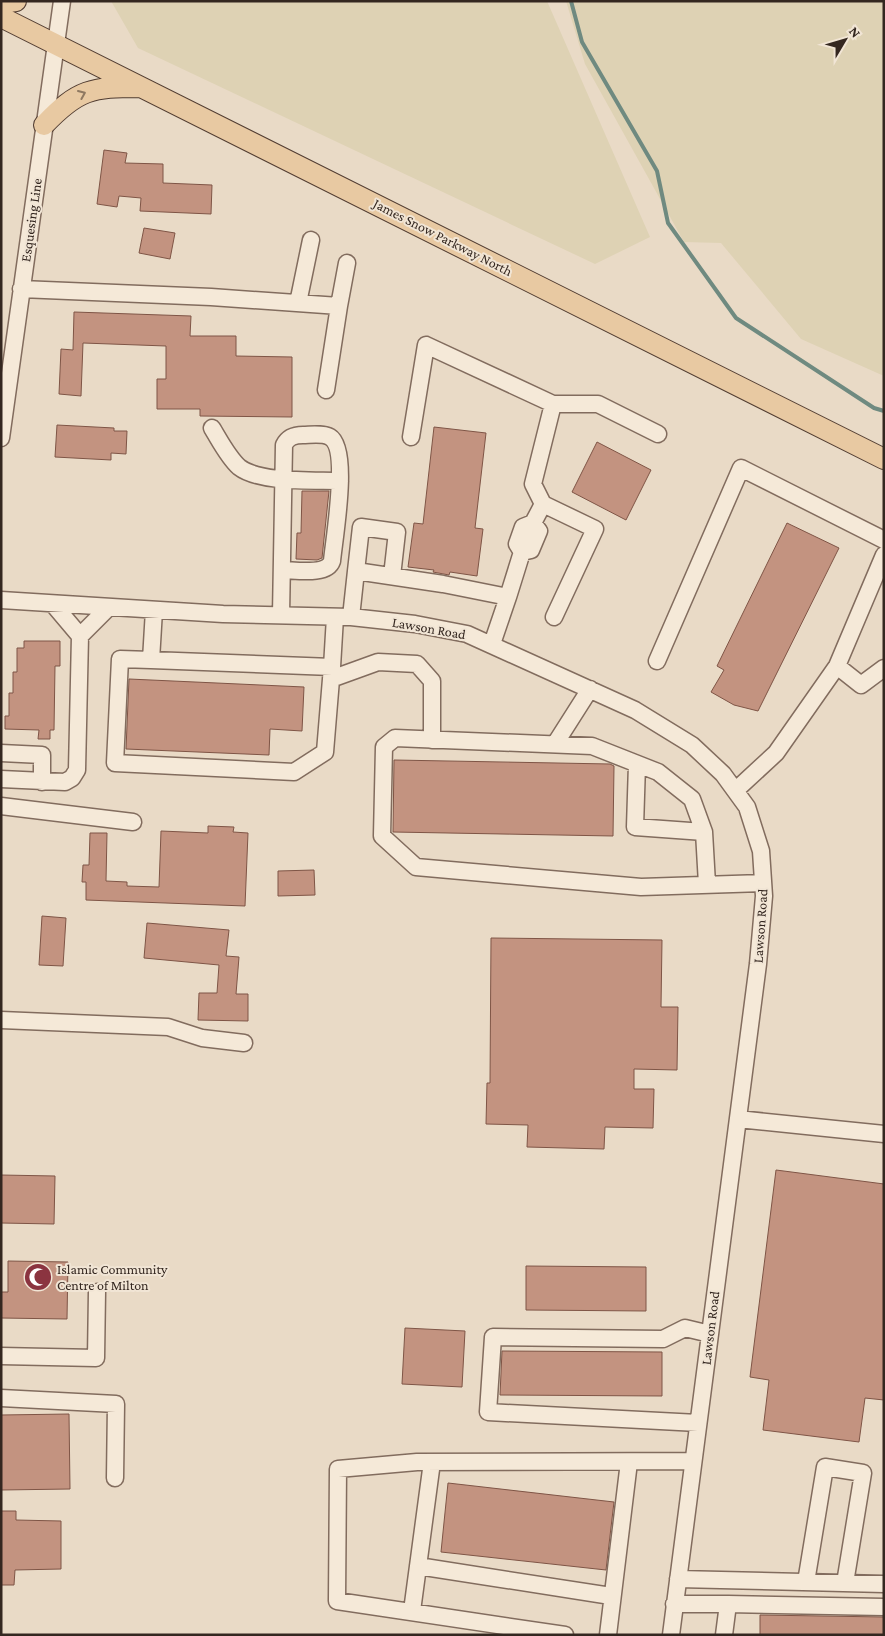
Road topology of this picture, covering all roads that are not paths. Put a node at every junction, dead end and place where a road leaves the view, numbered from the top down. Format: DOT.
graph roads {
  1 [pos="16,1"];
  2 [pos="62,1"];
  3 [pos="1,4"];
  4 [pos="1,17"];
  5 [pos="56,44"];
  6 [pos="145,87"];
  7 [pos="44,125"];
  8 [pos="311,240"];
  9 [pos="347,264"];
  10 [pos="21,289"];
  11 [pos="298,303"];
  12 [pos="339,306"];
  13 [pos="326,390"];
  14 [pos="553,404"];
  15 [pos="212,428"];
  16 [pos="658,434"];
  17 [pos="411,437"];
  18 [pos="1,438"];
  19 [pos="884,459"];
  20 [pos="283,478"];
  21 [pos="340,481"];
  22 [pos="543,504"];
  23 [pos="884,540"];
  24 [pos="884,555"];
  25 [pos="282,570"];
  26 [pos="356,571"];
  27 [pos="392,576"];
  28 [pos="508,597"];
  29 [pos="1,600"];
  30 [pos="53,604"];
  31 [pos="108,608"];
  32 [pos="154,610"];
  33 [pos="281,616"];
  34 [pos="554,616"];
  35 [pos="343,617"];
  36 [pos="80,636"];
  37 [pos="492,644"];
  38 [pos="151,660"];
  39 [pos="657,661"];
  40 [pos="837,666"];
  41 [pos="884,668"];
  42 [pos="331,673"];
  43 [pos="590,689"];
  44 [pos="432,740"];
  45 [pos="555,744"];
  46 [pos="1,753"];
  47 [pos="637,764"];
  48 [pos="1,779"];
  49 [pos="42,782"];
  50 [pos="736,790"];
  51 [pos="1,806"];
  52 [pos="133,822"];
  53 [pos="704,832"];
  54 [pos="763,882"];
  55 [pos="707,884"];
  56 [pos="1,1020"];
  57 [pos="244,1043"];
  58 [pos="738,1119"];
  59 [pos="884,1134"];
  60 [pos="97,1292"];
  61 [pos="710,1334"];
  62 [pos="1,1356"];
  63 [pos="1,1398"];
  64 [pos="698,1423"];
  65 [pos="432,1462"];
  66 [pos="629,1462"];
  67 [pos="693,1462"];
  68 [pos="115,1478"];
  69 [pos="418,1566"];
  70 [pos="678,1579"];
  71 [pos="806,1582"];
  72 [pos="845,1584"];
  73 [pos="884,1584"];
  74 [pos="611,1596"];
  75 [pos="674,1604"];
  76 [pos="728,1604"];
  77 [pos="884,1607"];
  78 [pos="412,1611"];
  79 [pos="565,1635"];
  80 [pos="608,1635"];
  81 [pos="670,1635"];
  82 [pos="724,1635"];
  1 -- 3 [label="main road"];
  2 -- 5 [label="street, Esquesing Line"];
  4 -- 5 [label="main road, James Snow Parkway North"];
  5 -- 6 [label="main road, James Snow Parkway North"];
  5 -- 7 [label="street, Esquesing Line"];
  7 -- 6 [label="main road, one-way"];
  6 -- 19 [label="main road, James Snow Parkway North"];
  7 -- 10 [label="street, Esquesing Line"];
  8 -- 11 [label="street"];
  9 -- 12 [label="street"];
  10 -- 11 [label="street"];
  10 -- 18 [label="street, Esquesing Line"];
  11 -- 12 [label="street"];
  12 -- 13 [label="street"];
  14 -- 16 [label="street"];
  14 -- 17 [label="street"];
  14 -- 22 [label="street"];
  15 -- 20 [label="street"];
  20 -- 21 [label="street"];
  20 -- 21 [label="street"];
  20 -- 25 [label="street"];
  21 -- 25 [label="street"];
  22 -- 28 [label="street"];
  22 -- 34 [label="street"];
  23 -- 39 [label="street"];
  24 -- 40 [label="street"];
  25 -- 33 [label="street"];
  26 -- 27 [label="street"];
  26 -- 27 [label="street"];
  26 -- 35 [label="street"];
  27 -- 28 [label="street"];
  28 -- 37 [label="street"];
  29 -- 30 [label="street, Lawson Road"];
  30 -- 31 [label="street, Lawson Road"];
  30 -- 36 [label="street"];
  31 -- 32 [label="street, Lawson Road"];
  31 -- 36 [label="street"];
  32 -- 33 [label="street, Lawson Road"];
  32 -- 38 [label="street"];
  33 -- 35 [label="street, Lawson Road"];
  35 -- 37 [label="street, Lawson Road"];
  35 -- 42 [label="street"];
  36 -- 49 [label="street"];
  37 -- 43 [label="street, Lawson Road"];
  38 -- 42 [label="street"];
  38 -- 42 [label="street"];
  40 -- 41 [label="street"];
  40 -- 50 [label="street"];
  42 -- 44 [label="street"];
  43 -- 45 [label="street"];
  43 -- 50 [label="street, Lawson Road"];
  44 -- 45 [label="street"];
  44 -- 55 [label="street"];
  45 -- 47 [label="street"];
  46 -- 49 [label="street"];
  47 -- 53 [label="street"];
  47 -- 53 [label="street"];
  48 -- 49 [label="street"];
  50 -- 54 [label="street, Lawson Road"];
  51 -- 52 [label="street"];
  53 -- 55 [label="street"];
  54 -- 55 [label="street"];
  54 -- 58 [label="street, Lawson Road"];
  56 -- 57 [label="street"];
  58 -- 59 [label="street"];
  58 -- 61 [label="street, Lawson Road"];
  60 -- 62 [label="street"];
  61 -- 64 [label="street, Lawson Road"];
  61 -- 64 [label="street"];
  63 -- 68 [label="street"];
  64 -- 67 [label="street, Lawson Road"];
  65 -- 66 [label="street"];
  65 -- 69 [label="street"];
  65 -- 78 [label="street"];
  66 -- 67 [label="street"];
  66 -- 74 [label="street"];
  67 -- 70 [label="street, Lawson Road"];
  69 -- 74 [label="street"];
  69 -- 78 [label="street"];
  70 -- 71 [label="street"];
  70 -- 75 [label="street, Lawson Road"];
  71 -- 72 [label="street"];
  71 -- 72 [label="street"];
  72 -- 73 [label="street"];
  74 -- 80 [label="street"];
  75 -- 76 [label="street"];
  75 -- 81 [label="street, Lawson Road"];
  76 -- 77 [label="street"];
  76 -- 82 [label="street"];
  78 -- 79 [label="street"];
}
